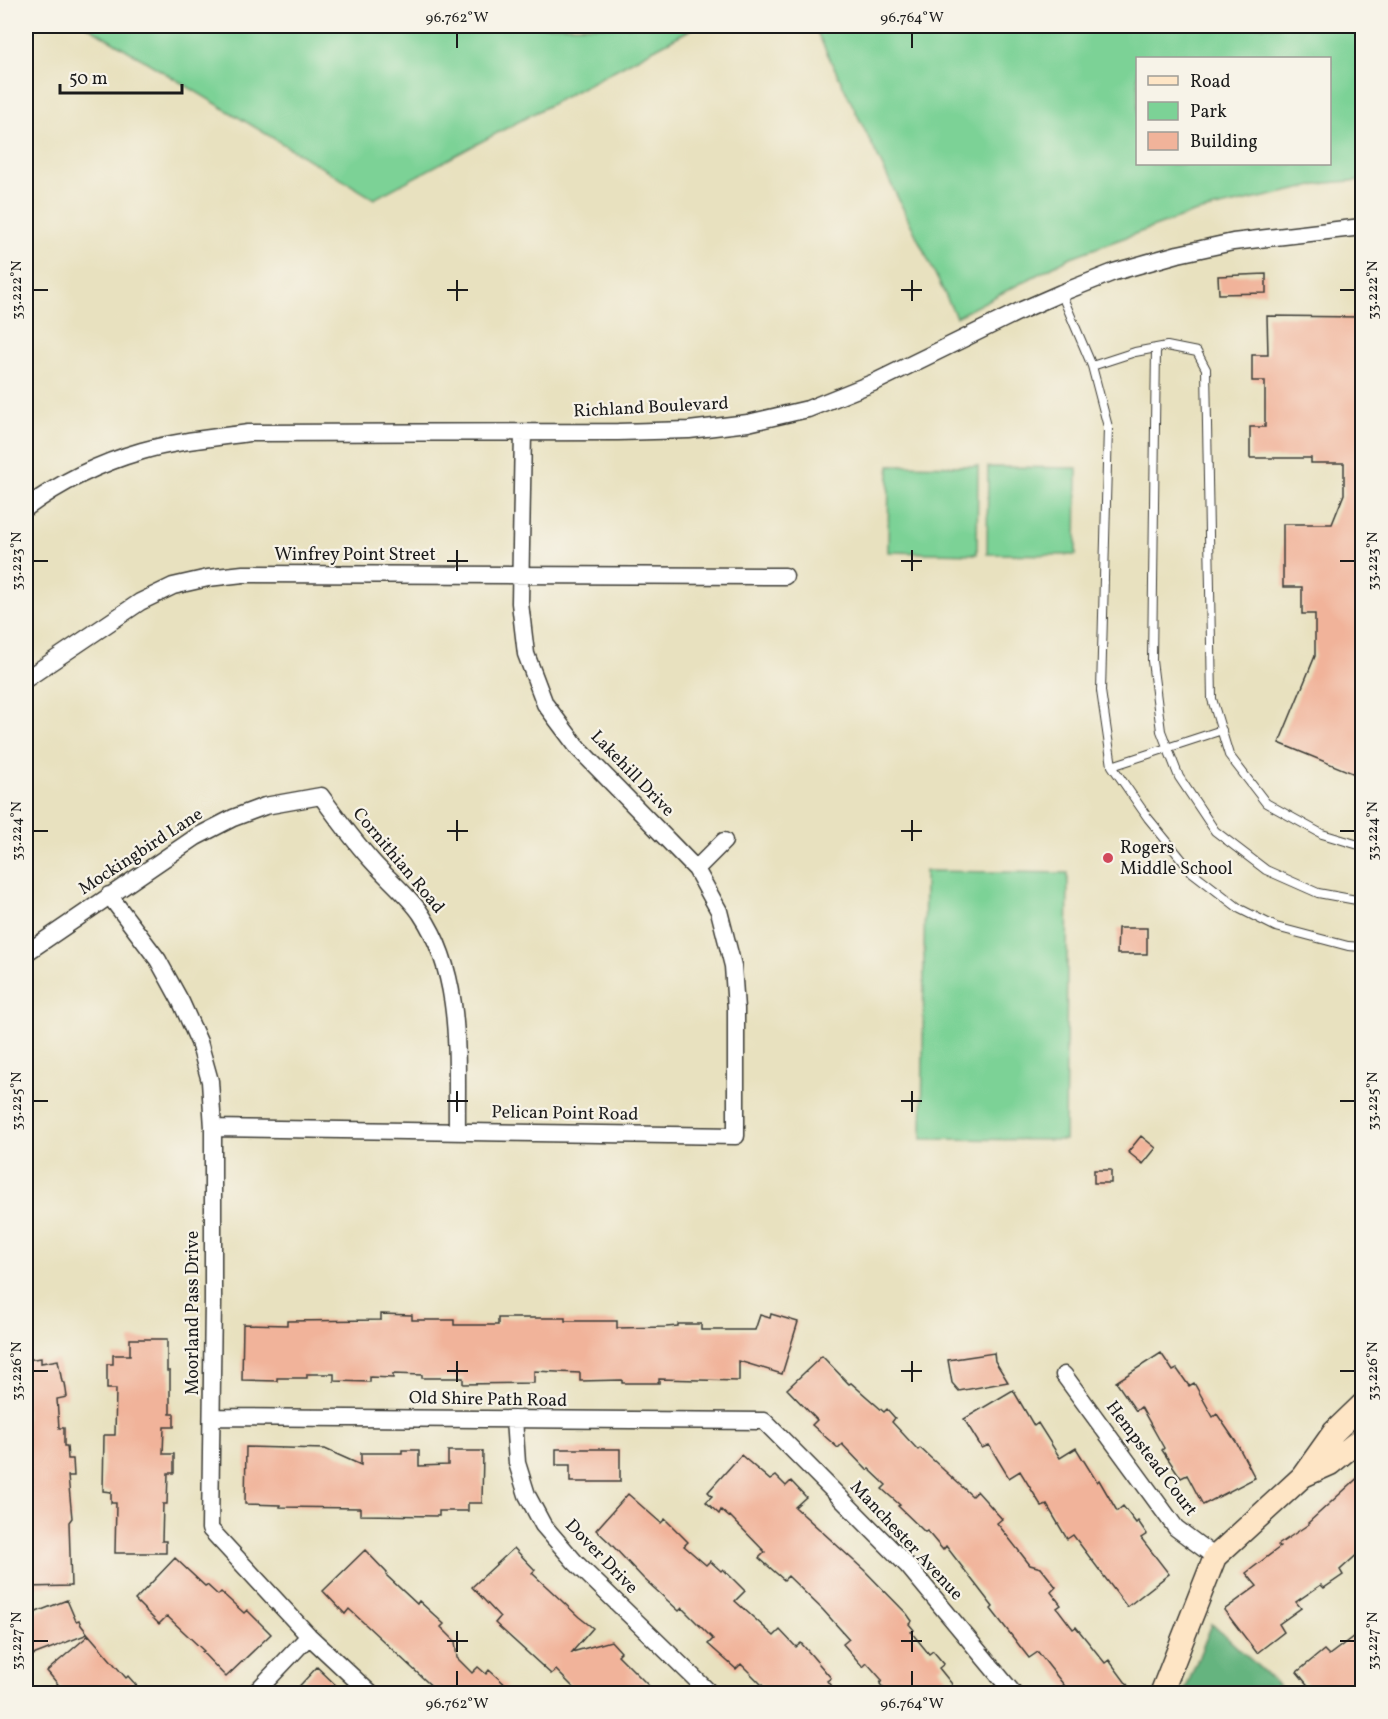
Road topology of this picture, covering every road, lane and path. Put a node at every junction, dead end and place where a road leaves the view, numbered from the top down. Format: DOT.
graph roads {
  1 [pos="1362,226"];
  2 [pos="1331,231"];
  3 [pos="1362,231"];
  4 [pos="1061,293"];
  5 [pos="1156,348"];
  6 [pos="1092,366"];
  7 [pos="523,432"];
  8 [pos="26,508"];
  9 [pos="520,575"];
  10 [pos="785,576"];
  11 [pos="26,679"];
  12 [pos="1222,730"];
  13 [pos="1167,747"];
  14 [pos="1112,766"];
  15 [pos="321,796"];
  16 [pos="724,841"];
  17 [pos="1362,846"];
  18 [pos="696,869"];
  19 [pos="109,895"];
  20 [pos="1362,901"];
  21 [pos="1362,947"];
  22 [pos="26,953"];
  23 [pos="213,1128"];
  24 [pos="457,1132"];
  25 [pos="736,1136"];
  26 [pos="1064,1375"];
  27 [pos="1362,1405"];
  28 [pos="212,1417"];
  29 [pos="514,1419"];
  30 [pos="764,1421"];
  31 [pos="1362,1438"];
  32 [pos="1302,1477"];
  33 [pos="1215,1557"];
  34 [pos="309,1636"];
  35 [pos="254,1694"];
  36 [pos="371,1694"];
  37 [pos="711,1694"];
  38 [pos="1014,1694"];
  39 [pos="1161,1694"];
  1 -- 2 [label="street, Richland Boulevard"];
  2 -- 3 [label="street, Richland Boulevard"];
  2 -- 4 [label="street, Richland Boulevard"];
  4 -- 6 [label="lane"];
  4 -- 7 [label="street, Richland Boulevard"];
  5 -- 6 [label="lane"];
  5 -- 12 [label="lane"];
  5 -- 13 [label="lane"];
  6 -- 14 [label="lane"];
  7 -- 8 [label="street, Richland Boulevard"];
  7 -- 9 [label="street, Lakehill Drive"];
  9 -- 10 [label="street, Winfrey Point Street"];
  9 -- 11 [label="street, Winfrey Point Street"];
  9 -- 18 [label="street, Lakehill Drive"];
  12 -- 13 [label="lane"];
  12 -- 17 [label="lane"];
  13 -- 14 [label="lane"];
  13 -- 20 [label="lane"];
  14 -- 21 [label="lane"];
  15 -- 19 [label="street, Mockingbird Lane"];
  15 -- 24 [label="street, Cornithian Road"];
  16 -- 18 [label="street"];
  18 -- 25 [label="street, Lakehill Drive"];
  19 -- 22 [label="street, Mockingbird Lane"];
  19 -- 23 [label="street, Moorland Pass Drive"];
  23 -- 24 [label="street, Pelican Point Road"];
  23 -- 28 [label="street, Moorland Pass Drive"];
  24 -- 25 [label="street, Pelican Point Road"];
  26 -- 33 [label="street, Hempstead Court"];
  27 -- 32 [label="street"];
  28 -- 29 [label="street, Old Shire Path Road"];
  28 -- 34 [label="street, Moorland Pass Drive"];
  29 -- 30 [label="street, Old Shire Path Road"];
  29 -- 37 [label="street, Dover Drive"];
  30 -- 38 [label="street, Manchester Avenue"];
  31 -- 32 [label="street"];
  32 -- 33 [label="street"];
  33 -- 39 [label="street"];
  34 -- 35 [label="street"];
  34 -- 36 [label="street, Moorland Pass Drive"];
}
